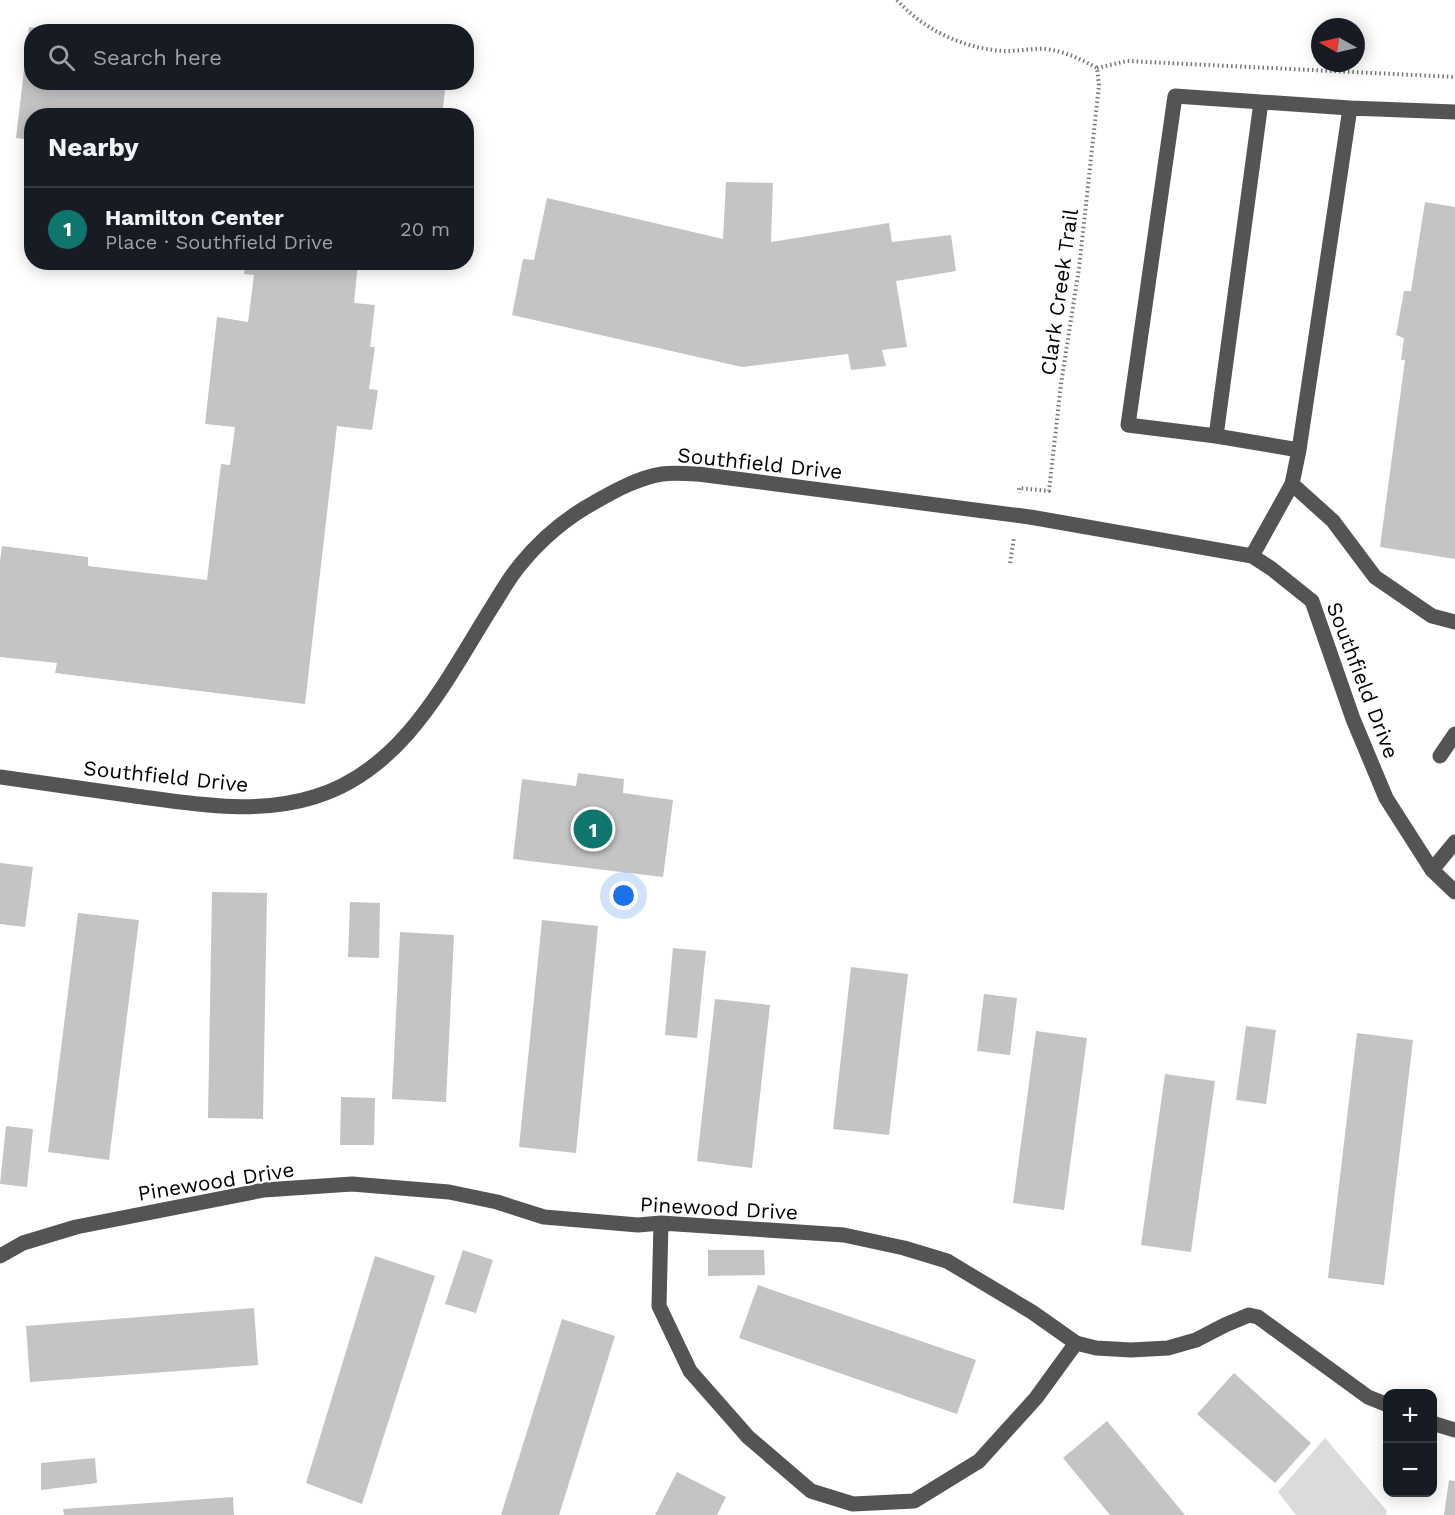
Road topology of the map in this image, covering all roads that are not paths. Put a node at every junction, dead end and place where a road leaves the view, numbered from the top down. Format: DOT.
graph roads {
  1 [pos="1261,102"];
  2 [pos="1350,108"];
  3 [pos="1455,112"];
  4 [pos="1216,436"];
  5 [pos="1299,450"];
  6 [pos="1292,484"];
  7 [pos="1252,556"];
  8 [pos="1455,622"];
  9 [pos="1455,734"];
  10 [pos="1440,756"];
  11 [pos="0,777"];
  12 [pos="1455,842"];
  13 [pos="1432,870"];
  14 [pos="1455,892"];
  15 [pos="661,1223"];
  16 [pos="0,1256"];
  17 [pos="1076,1343"];
  18 [pos="1383,1403"];
  19 [pos="1437,1425"];
  20 [pos="1455,1430"];
  1 -- 2 [label="street"];
  1 -- 4 [label="street"];
  1 -- 4 [label="street"];
  2 -- 3 [label="street"];
  2 -- 5 [label="street"];
  4 -- 5 [label="street"];
  5 -- 6 [label="street"];
  6 -- 7 [label="street"];
  6 -- 8 [label="street"];
  7 -- 11 [label="street, Southfield Drive"];
  7 -- 13 [label="street, Southfield Drive"];
  9 -- 10 [label="street"];
  12 -- 13 [label="street"];
  13 -- 14 [label="street, Southfield Drive"];
  15 -- 16 [label="street, Pinewood Drive"];
  15 -- 17 [label="street, Pinewood Drive"];
  15 -- 17 [label="street"];
  17 -- 18 [label="street, Pinewood Drive"];
  19 -- 20 [label="street"];
}
